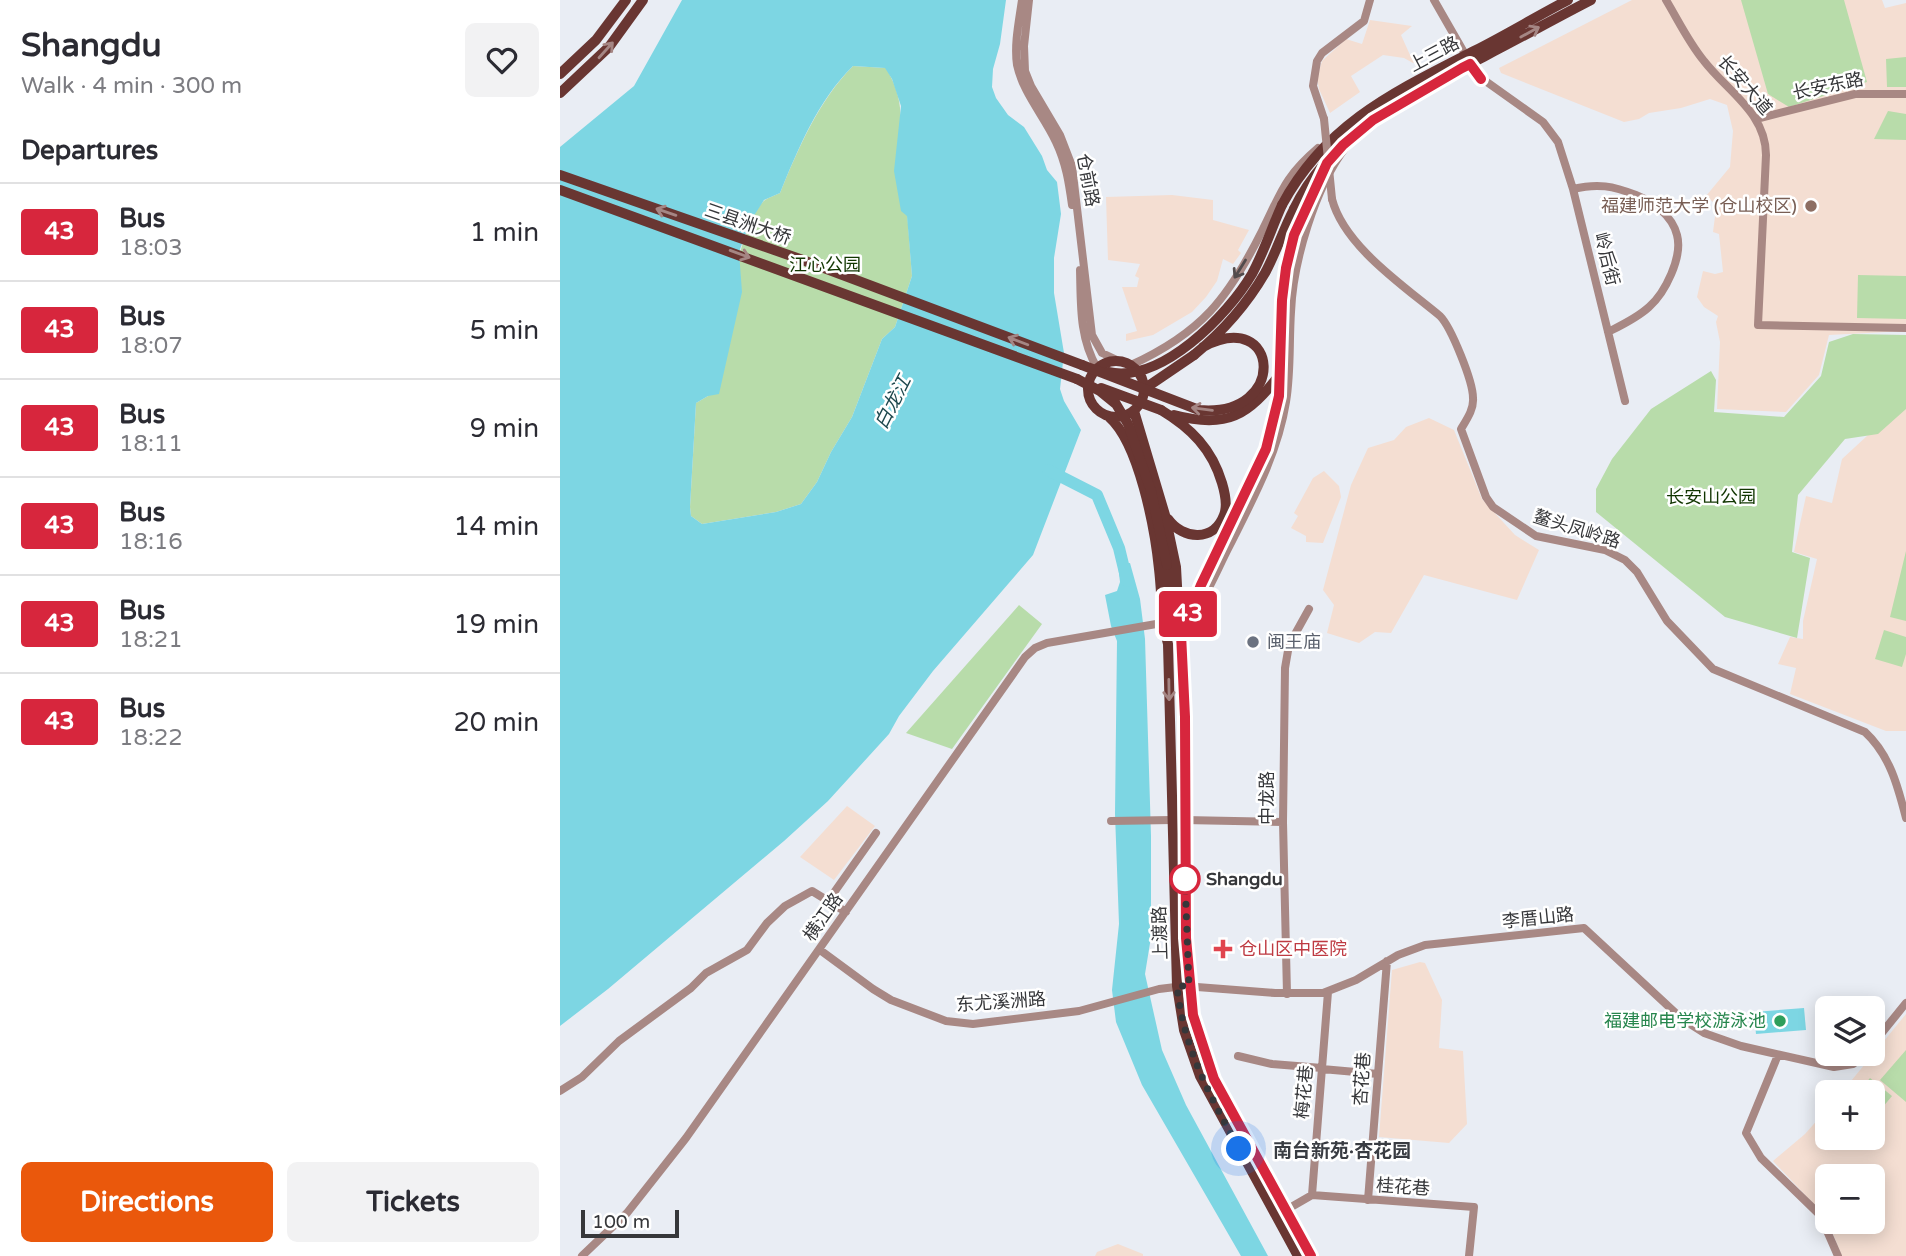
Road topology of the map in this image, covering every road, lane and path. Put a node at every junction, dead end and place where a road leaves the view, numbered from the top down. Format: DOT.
graph roads {
  1 [pos="626,0"];
  2 [pos="643,0"];
  3 [pos="1023,0"];
  4 [pos="1029,0"];
  5 [pos="1370,0"];
  6 [pos="1434,0"];
  7 [pos="1568,0"];
  8 [pos="1591,0"];
  9 [pos="1667,0"];
  10 [pos="1467,60"];
  11 [pos="560,74"];
  12 [pos="560,93"];
  13 [pos="1906,94"];
  14 [pos="1756,119"];
  15 [pos="1357,132"];
  16 [pos="1335,136"];
  17 [pos="1327,163"];
  18 [pos="560,175"];
  19 [pos="1573,189"];
  20 [pos="560,190"];
  21 [pos="1288,207"];
  22 [pos="1255,243"];
  23 [pos="1298,261"];
  24 [pos="1906,328"];
  25 [pos="1608,332"];
  26 [pos="1203,348"];
  27 [pos="1193,353"];
  28 [pos="1119,360"];
  29 [pos="1082,365"];
  30 [pos="1130,365"];
  31 [pos="1097,368"];
  32 [pos="1280,374"];
  33 [pos="1077,379"];
  34 [pos="1144,385"];
  35 [pos="1625,401"];
  36 [pos="1161,410"];
  37 [pos="1134,411"];
  38 [pos="1110,417"];
  39 [pos="1165,515"];
  40 [pos="1309,609"];
  41 [pos="1158,624"];
  42 [pos="1181,634"];
  43 [pos="1168,644"];
  44 [pos="1906,818"];
  45 [pos="1172,820"];
  46 [pos="1184,820"];
  47 [pos="1111,821"];
  48 [pos="1283,821"];
  49 [pos="876,833"];
  50 [pos="828,901"];
  51 [pos="846,912"];
  52 [pos="820,950"];
  53 [pos="1387,961"];
  54 [pos="1177,986"];
  55 [pos="1189,986"];
  56 [pos="1328,992"];
  57 [pos="1287,994"];
  58 [pos="1906,1003"];
  59 [pos="1885,1029"];
  60 [pos="1778,1055"];
  61 [pos="1238,1056"];
  62 [pos="1815,1062"];
  63 [pos="1322,1069"];
  64 [pos="1378,1074"];
  65 [pos="560,1091"];
  66 [pos="1312,1195"];
  67 [pos="1368,1200"];
  68 [pos="1286,1210"];
  69 [pos="582,1256"];
  70 [pos="1298,1256"];
  71 [pos="1311,1256"];
  72 [pos="1469,1256"];
  73 [pos="1838,1256"];
  1 -- 11 [label="main road"];
  12 -- 2 [label="main road, one-way"];
  3 -- 31 [label="street, 仓前路"];
  4 -- 28 [label="street, 仓前路"];
  5 -- 44 [label="street, 鳌头凤岭路, bridge"];
  6 -- 10 [label="street, 岭后街"];
  7 -- 10 [label="main road, 上三路"];
  10 -- 8 [label="main road, 上三路, one-way"];
  9 -- 14 [label="street, 长安大道"];
  10 -- 15 [label="main road, 上三路"];
  10 -- 16 [label="main road, 上三路"];
  10 -- 19 [label="street, 岭后街"];
  13 -- 14 [label="street, 长安东路"];
  14 -- 24 [label="street, 长安大道"];
  15 -- 17 [label="main road, 上三路"];
  15 -- 23 [label="street"];
  16 -- 21 [label="main road, 上三路"];
  16 -- 22 [label="street"];
  17 -- 21 [label="main road"];
  17 -- 32 [label="main road, bridge"];
  29 -- 18 [label="main road, 三县洲大桥, one-way"];
  19 -- 25 [label="street, 岭后街"];
  19 -- 25 [label="street"];
  20 -- 33 [label="main road, 三县洲大桥, one-way"];
  21 -- 26 [label="main road, bridge"];
  21 -- 27 [label="main road, bridge"];
  21 -- 29 [label="main road, bridge"];
  22 -- 23 [label="street"];
  22 -- 30 [label="street, one-way"];
  23 -- 42 [label="street"];
  25 -- 35 [label="street, 岭后街"];
  26 -- 27 [label="main road, bridge"];
  26 -- 29 [label="main road, one-way, bridge"];
  27 -- 34 [label="main road"];
  28 -- 30 [label="main road"];
  28 -- 31 [label="main road"];
  30 -- 34 [label="main road"];
  31 -- 38 [label="main road"];
  32 -- 36 [label="main road"];
  32 -- 42 [label="main road"];
  33 -- 36 [label="main road, bridge"];
  33 -- 43 [label="main road, bridge"];
  34 -- 37 [label="main road"];
  36 -- 39 [label="main road"];
  37 -- 38 [label="main road"];
  37 -- 39 [label="main road, 上渡路"];
  38 -- 41 [label="main road, 上渡路"];
  39 -- 42 [label="main road, 上渡路"];
  40 -- 48 [label="street, 中龙路"];
  41 -- 43 [label="main road, 上渡路"];
  41 -- 51 [label="street, 横江路"];
  42 -- 46 [label="main road, 上渡路"];
  43 -- 45 [label="main road, 上渡路, one-way"];
  45 -- 47 [label="street"];
  45 -- 54 [label="main road, 上渡路"];
  46 -- 48 [label="street"];
  46 -- 55 [label="main road, 上渡路"];
  48 -- 57 [label="street, 中龙路"];
  49 -- 50 [label="street"];
  50 -- 51 [label="street"];
  50 -- 65 [label="street"];
  51 -- 52 [label="street, 横江路"];
  52 -- 54 [label="street, 东尤溪洲路"];
  52 -- 69 [label="street, 横江路"];
  53 -- 56 [label="street, 李厝山路"];
  53 -- 60 [label="street, 李厝山路"];
  53 -- 64 [label="street, 杏花巷"];
  54 -- 55 [label="street, 李厝山路"];
  54 -- 70 [label="main road, 上渡路"];
  55 -- 57 [label="street, 李厝山路"];
  55 -- 68 [label="main road, 上渡路"];
  56 -- 57 [label="street, 李厝山路"];
  56 -- 63 [label="street, 梅花巷"];
  58 -- 59 [label="street"];
  60 -- 62 [label="street, 李厝山路"];
  60 -- 73 [label="street"];
  61 -- 63 [label="street"];
  63 -- 64 [label="street"];
  63 -- 66 [label="street, 梅花巷"];
  64 -- 67 [label="street, 杏花巷"];
  66 -- 67 [label="street, 桂花巷"];
  66 -- 68 [label="street"];
  67 -- 72 [label="street, 桂花巷"];
  68 -- 71 [label="main road, 上渡路"];
}
